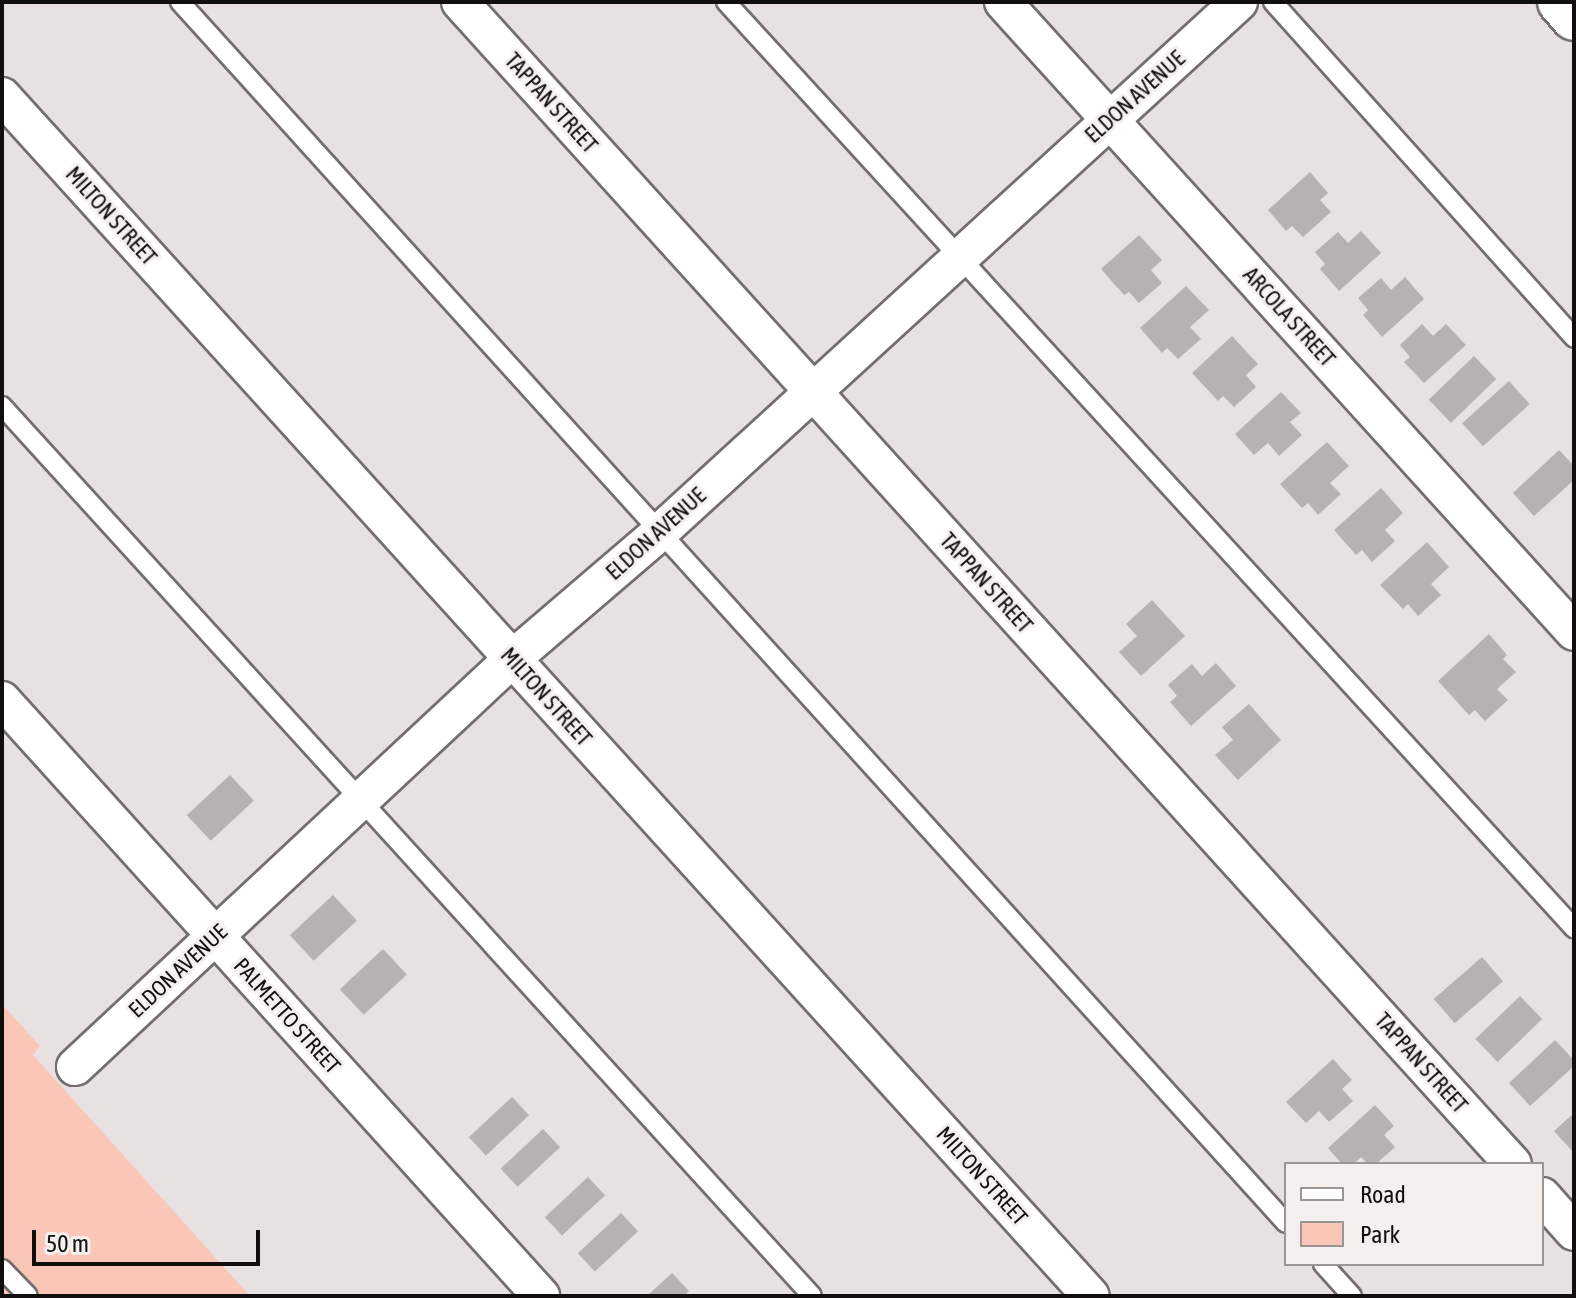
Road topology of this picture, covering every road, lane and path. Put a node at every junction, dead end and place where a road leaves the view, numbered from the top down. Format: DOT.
graph roads {
  1 [pos="180,2"];
  2 [pos="460,2"];
  3 [pos="726,2"];
  4 [pos="1003,2"];
  5 [pos="1239,2"];
  6 [pos="1273,2"];
  7 [pos="1560,2"];
  8 [pos="1574,18"];
  9 [pos="2,96"];
  10 [pos="1110,120"];
  11 [pos="960,257"];
  12 [pos="1574,338"];
  13 [pos="813,391"];
  14 [pos="2,406"];
  15 [pos="660,532"];
  16 [pos="1574,632"];
  17 [pos="512,659"];
  18 [pos="2,700"];
  19 [pos="360,799"];
  20 [pos="1574,928"];
  21 [pos="215,936"];
  22 [pos="75,1067"];
  23 [pos="1511,1162"];
  24 [pos="1544,1198"];
  25 [pos="1284,1221"];
  26 [pos="1574,1232"];
  27 [pos="1325,1266"];
  28 [pos="2,1269"];
  29 [pos="28,1296"];
  30 [pos="541,1296"];
  31 [pos="812,1296"];
  32 [pos="1091,1296"];
  33 [pos="1352,1296"];
  1 -- 15 [label="lane"];
  2 -- 13 [label="street, TAPPAN STREET"];
  3 -- 11 [label="lane"];
  4 -- 10 [label="street, ARCOLA STREET"];
  5 -- 10 [label="street, ELDON AVENUE"];
  6 -- 12 [label="lane"];
  7 -- 8 [label="street"];
  9 -- 17 [label="street, MILTON STREET"];
  10 -- 11 [label="street, ELDON AVENUE"];
  10 -- 16 [label="street, ARCOLA STREET"];
  11 -- 13 [label="street, ELDON AVENUE"];
  11 -- 20 [label="lane"];
  13 -- 15 [label="street, ELDON AVENUE"];
  13 -- 23 [label="street, TAPPAN STREET"];
  14 -- 19 [label="lane"];
  15 -- 17 [label="street, ELDON AVENUE"];
  15 -- 25 [label="lane"];
  17 -- 19 [label="street, ELDON AVENUE"];
  17 -- 32 [label="street, MILTON STREET"];
  18 -- 21 [label="street, PALMETTO STREET"];
  19 -- 21 [label="street, ELDON AVENUE"];
  19 -- 31 [label="lane"];
  21 -- 22 [label="street, ELDON AVENUE"];
  21 -- 30 [label="street, PALMETTO STREET"];
  24 -- 26 [label="street"];
  27 -- 33 [label="lane"];
  28 -- 29 [label="lane"];
}
